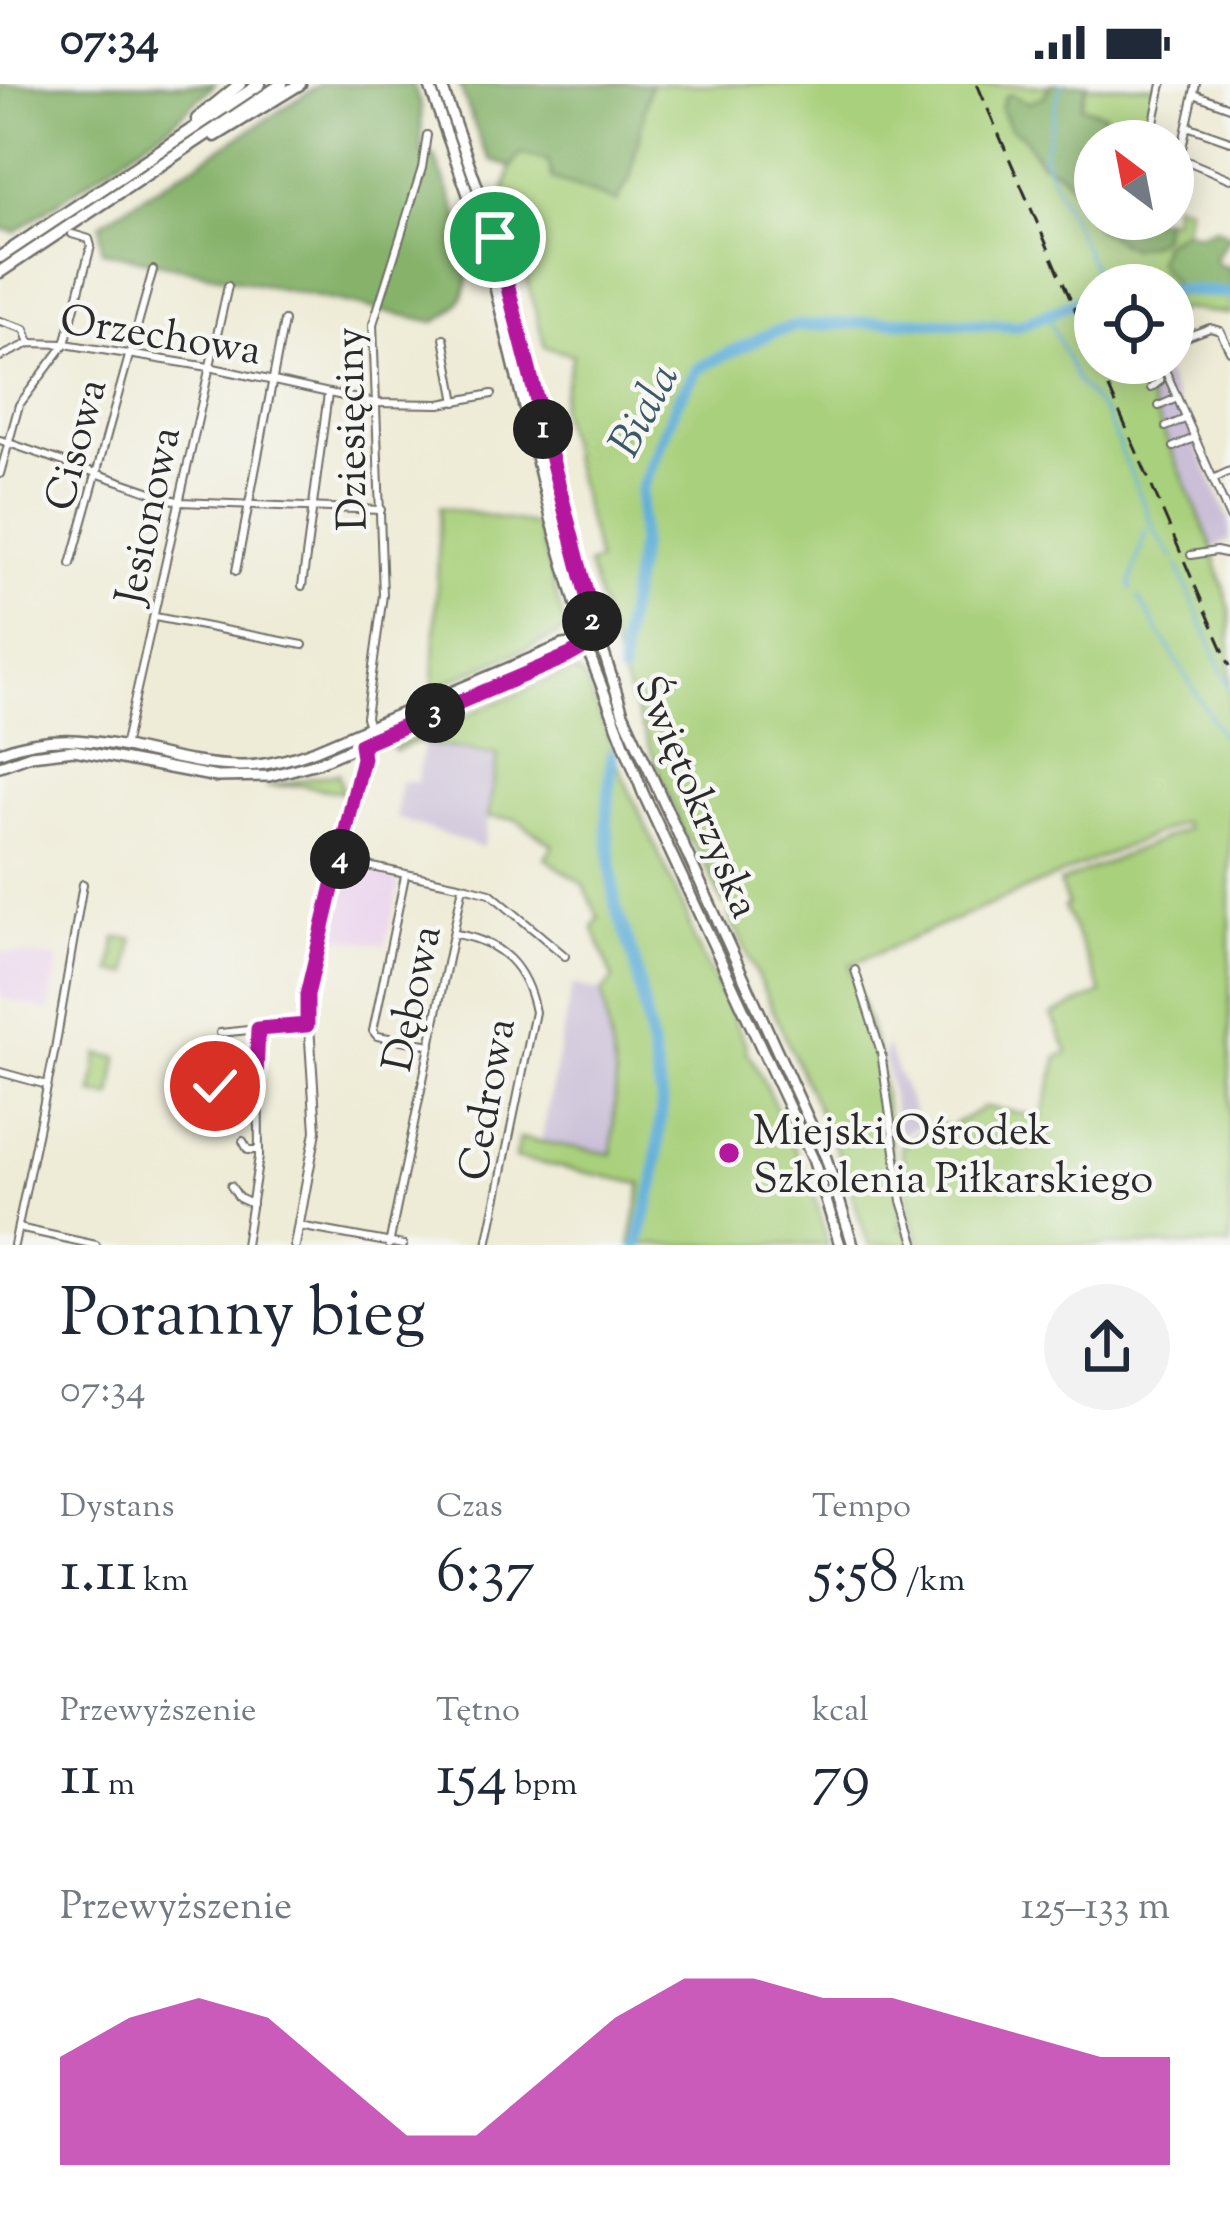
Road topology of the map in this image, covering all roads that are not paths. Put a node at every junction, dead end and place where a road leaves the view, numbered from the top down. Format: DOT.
graph roads {
  1 [pos="240,84"];
  2 [pos="260,84"];
  3 [pos="282,84"];
  4 [pos="300,84"];
  5 [pos="429,84"];
  6 [pos="440,84"];
  7 [pos="1162,84"];
  8 [pos="1196,84"];
  9 [pos="1194,94"];
  10 [pos="1230,107"];
  11 [pos="1154,120"];
  12 [pos="1188,120"];
  13 [pos="1194,128"];
  14 [pos="427,135"];
  15 [pos="1230,141"];
  16 [pos="1194,164"];
  17 [pos="146,167"];
  18 [pos="1230,179"];
  19 [pos="72,234"];
  20 [pos="0,257"];
  21 [pos="153,270"];
  22 [pos="0,272"];
  23 [pos="228,286"];
  24 [pos="0,321"];
  25 [pos="284,321"];
  26 [pos="1194,334"];
  27 [pos="444,338"];
  28 [pos="30,343"];
  29 [pos="64,344"];
  30 [pos="1230,351"];
  31 [pos="129,354"];
  32 [pos="0,357"];
  33 [pos="209,367"];
  34 [pos="272,381"];
  35 [pos="1167,384"];
  36 [pos="328,392"];
  37 [pos="493,394"];
  38 [pos="1177,398"];
  39 [pos="456,402"];
  40 [pos="375,403"];
  41 [pos="1159,406"];
  42 [pos="1186,418"];
  43 [pos="1166,427"];
  44 [pos="1194,438"];
  45 [pos="4,441"];
  46 [pos="1174,447"];
  47 [pos="1230,471"];
  48 [pos="0,474"];
  49 [pos="99,474"];
  50 [pos="1213,479"];
  51 [pos="180,502"];
  52 [pos="249,506"];
  53 [pos="314,507"];
  54 [pos="381,510"];
  55 [pos="1230,518"];
  56 [pos="1230,554"];
  57 [pos="1191,555"];
  58 [pos="71,563"];
  59 [pos="236,571"];
  60 [pos="302,586"];
  61 [pos="155,616"];
  62 [pos="592,641"];
  63 [pos="303,645"];
  64 [pos="472,683"];
  65 [pos="478,694"];
  66 [pos="369,727"];
  67 [pos="125,744"];
  68 [pos="361,744"];
  69 [pos="29,749"];
  70 [pos="0,752"];
  71 [pos="334,755"];
  72 [pos="120,756"];
  73 [pos="0,766"];
  74 [pos="351,767"];
  75 [pos="240,772"];
  76 [pos="340,860"];
  77 [pos="405,876"];
  78 [pos="83,884"];
  79 [pos="463,886"];
  80 [pos="456,934"];
  81 [pos="566,956"];
  82 [pos="855,970"];
  83 [pos="307,1025"];
  84 [pos="258,1029"];
  85 [pos="220,1033"];
  86 [pos="431,1045"];
  87 [pos="0,1072"];
  88 [pos="256,1079"];
  89 [pos="47,1085"];
  90 [pos="787,1089"];
  91 [pos="202,1094"];
  92 [pos="242,1141"];
  93 [pos="260,1150"];
  94 [pos="231,1186"];
  95 [pos="252,1204"];
  96 [pos="298,1226"];
  97 [pos="18,1228"];
  98 [pos="389,1244"];
  99 [pos="14,1245"];
  100 [pos="96,1245"];
  101 [pos="245,1245"];
  102 [pos="295,1245"];
  103 [pos="403,1245"];
  104 [pos="487,1245"];
  105 [pos="840,1245"];
  106 [pos="853,1245"];
  107 [pos="916,1245"];
  1 -- 17 [label="highway"];
  2 -- 17 [label="highway"];
  3 -- 17 [label="highway"];
  4 -- 17 [label="highway"];
  5 -- 62 [label="main road, Świętokrzyska"];
  6 -- 62 [label="main road, Świętokrzyska"];
  7 -- 11 [label="street"];
  8 -- 9 [label="street"];
  9 -- 10 [label="street"];
  9 -- 12 [label="street"];
  13 -- 15 [label="street"];
  14 -- 40 [label="street, Dziesięciny"];
  16 -- 18 [label="street"];
  17 -- 20 [label="highway"];
  17 -- 22 [label="highway"];
  19 -- 29 [label="street"];
  21 -- 31 [label="street, Cisowa"];
  23 -- 33 [label="street, Jesionowa"];
  24 -- 28 [label="street"];
  25 -- 34 [label="street"];
  26 -- 30 [label="street"];
  27 -- 39 [label="street"];
  28 -- 29 [label="street, Orzechowa"];
  28 -- 32 [label="street, Orzechowa"];
  29 -- 31 [label="street, Orzechowa"];
  29 -- 45 [label="street"];
  31 -- 33 [label="street, Orzechowa"];
  31 -- 49 [label="street, Cisowa"];
  33 -- 34 [label="street, Orzechowa"];
  33 -- 51 [label="street, Jesionowa"];
  34 -- 36 [label="street, Orzechowa"];
  34 -- 52 [label="street"];
  35 -- 38 [label="street"];
  36 -- 40 [label="street, Orzechowa"];
  36 -- 53 [label="street"];
  37 -- 39 [label="street, Orzechowa"];
  38 -- 41 [label="street"];
  38 -- 42 [label="street"];
  39 -- 40 [label="street, Orzechowa"];
  40 -- 54 [label="street, Dziesięciny"];
  42 -- 43 [label="street"];
  42 -- 44 [label="street"];
  44 -- 46 [label="street"];
  44 -- 50 [label="street"];
  45 -- 48 [label="street"];
  45 -- 49 [label="street"];
  47 -- 50 [label="street"];
  49 -- 51 [label="street"];
  49 -- 58 [label="street, Cisowa"];
  50 -- 55 [label="street"];
  51 -- 52 [label="street"];
  51 -- 61 [label="street, Jesionowa"];
  52 -- 53 [label="street"];
  52 -- 59 [label="street"];
  53 -- 54 [label="street"];
  53 -- 60 [label="street"];
  54 -- 66 [label="street, Dziesięciny"];
  56 -- 57 [label="street"];
  61 -- 63 [label="street"];
  61 -- 67 [label="street, Jesionowa"];
  62 -- 64 [label="main road"];
  62 -- 65 [label="main road"];
  62 -- 90 [label="main road, Świętokrzyska"];
  64 -- 65 [label="main road"];
  64 -- 66 [label="main road"];
  65 -- 68 [label="main road"];
  66 -- 75 [label="main road"];
  67 -- 69 [label="main road"];
  67 -- 72 [label="street, Jesionowa"];
  67 -- 75 [label="main road"];
  68 -- 71 [label="main road"];
  68 -- 74 [label="street"];
  69 -- 70 [label="main road"];
  69 -- 72 [label="main road"];
  69 -- 73 [label="main road"];
  71 -- 74 [label="street"];
  71 -- 75 [label="main road"];
  72 -- 75 [label="main road"];
  74 -- 76 [label="street"];
  76 -- 77 [label="street"];
  76 -- 83 [label="street"];
  77 -- 79 [label="street"];
  77 -- 86 [label="street"];
  78 -- 89 [label="street"];
  79 -- 80 [label="street, Dębowa"];
  79 -- 81 [label="street, Dębowa"];
  80 -- 86 [label="street, Dębowa"];
  80 -- 104 [label="street, Cedrowa"];
  82 -- 107 [label="street"];
  83 -- 84 [label="street"];
  83 -- 96 [label="street"];
  84 -- 85 [label="street"];
  84 -- 88 [label="street"];
  86 -- 98 [label="street, Dębowa"];
  87 -- 89 [label="street"];
  88 -- 91 [label="street"];
  88 -- 93 [label="street"];
  89 -- 97 [label="street"];
  90 -- 105 [label="main road, Świętokrzyska"];
  90 -- 106 [label="main road, Świętokrzyska"];
  92 -- 93 [label="street"];
  93 -- 95 [label="street"];
  94 -- 95 [label="street"];
  95 -- 101 [label="street"];
  96 -- 98 [label="street"];
  96 -- 102 [label="street"];
  97 -- 99 [label="street"];
  97 -- 100 [label="street"];
  98 -- 103 [label="street"];
}
